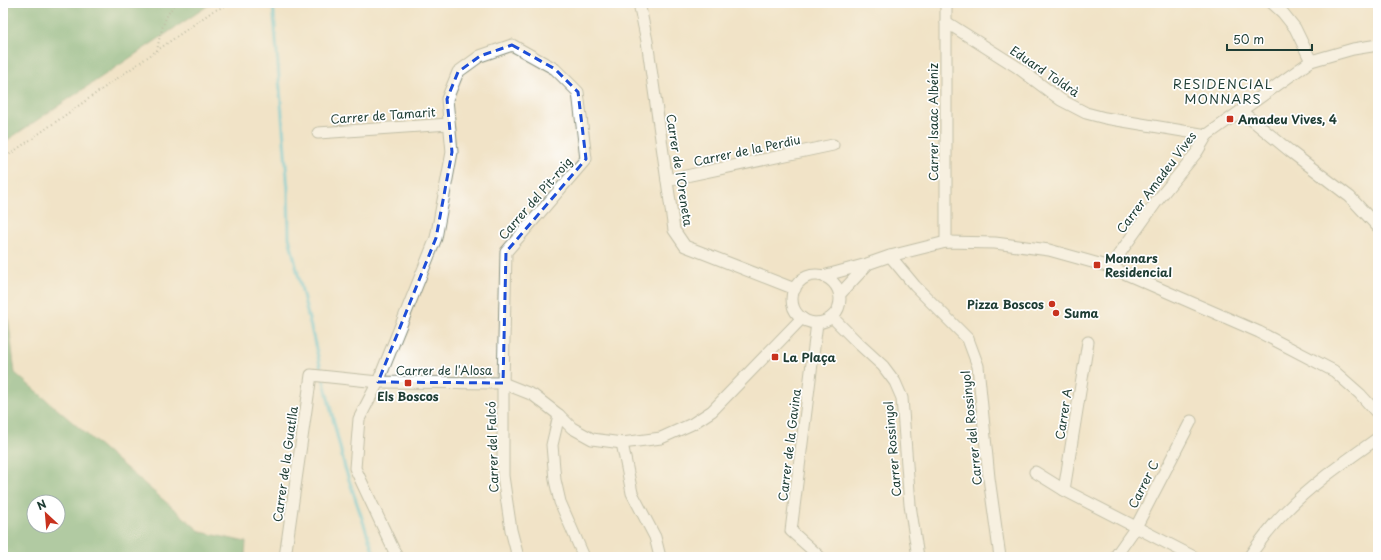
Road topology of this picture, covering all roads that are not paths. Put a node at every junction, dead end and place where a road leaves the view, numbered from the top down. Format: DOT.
graph roads {
  1 [pos="639,3"];
  2 [pos="946,3"];
  3 [pos="1272,3"];
  4 [pos="946,22"];
  5 [pos="1378,45"];
  6 [pos="1311,60"];
  7 [pos="1241,111"];
  8 [pos="449,124"];
  9 [pos="318,133"];
  10 [pos="1207,135"];
  11 [pos="833,145"];
  12 [pos="667,180"];
  13 [pos="1378,228"];
  14 [pos="946,242"];
  15 [pos="890,256"];
  16 [pos="867,264"];
  17 [pos="1110,267"];
  18 [pos="823,276"];
  19 [pos="795,289"];
  20 [pos="840,294"];
  21 [pos="832,317"];
  22 [pos="802,318"];
  23 [pos="817,323"];
  24 [pos="1088,342"];
  25 [pos="313,375"];
  26 [pos="378,382"];
  27 [pos="503,383"];
  28 [pos="1378,414"];
  29 [pos="559,415"];
  30 [pos="1191,421"];
  31 [pos="1378,438"];
  32 [pos="622,443"];
  33 [pos="1035,472"];
  34 [pos="1064,490"];
  35 [pos="1136,527"];
  36 [pos="284,557"];
  37 [pos="397,557"];
  38 [pos="518,557"];
  39 [pos="584,557"];
  40 [pos="660,557"];
  41 [pos="820,557"];
  42 [pos="918,557"];
  43 [pos="1000,557"];
  44 [pos="1115,557"];
  45 [pos="1194,557"];
  46 [pos="1249,557"];
  1 -- 12 [label="street, Carrer de l'Oreneta"];
  2 -- 4 [label="street, Carrer Isaac Albéniz"];
  3 -- 6 [label="street"];
  4 -- 10 [label="street, Eduard Toldrà"];
  4 -- 14 [label="street, Carrer Isaac Albéniz"];
  5 -- 6 [label="street, Carrer Amadeu Vives"];
  6 -- 7 [label="street, Carrer Amadeu Vives"];
  7 -- 10 [label="street, Carrer Amadeu Vives"];
  7 -- 13 [label="street"];
  8 -- 9 [label="street, Carrer de Tamarit"];
  8 -- 26 [label="street, Carrer del Pit-roig"];
  8 -- 27 [label="street, Carrer del Pit-roig"];
  10 -- 17 [label="street, Carrer Amadeu Vives"];
  11 -- 12 [label="street, Carrer de la Perdiu"];
  12 -- 19 [label="street, Carrer de l'Oreneta"];
  14 -- 15 [label="street"];
  14 -- 17 [label="street"];
  15 -- 16 [label="street"];
  15 -- 43 [label="street, Carrer del Rossinyol"];
  16 -- 18 [label="street"];
  16 -- 20 [label="street"];
  17 -- 28 [label="street"];
  18 -- 19 [label="street"];
  18 -- 20 [label="street"];
  19 -- 22 [label="street"];
  20 -- 21 [label="street"];
  21 -- 23 [label="street"];
  21 -- 42 [label="street, Carrer Rossinyol"];
  22 -- 23 [label="street"];
  22 -- 32 [label="street, Carrer de l'Alosa"];
  23 -- 41 [label="street, Carrer de la Gavina"];
  24 -- 34 [label="street, Carrer A"];
  25 -- 26 [label="street, Carrer de l'Alosa"];
  25 -- 36 [label="street, Carrer de la Guatlla"];
  26 -- 27 [label="street, Carrer de l'Alosa"];
  26 -- 37 [label="street, Carrer del Pit-roig"];
  27 -- 29 [label="street, Carrer de l'Alosa"];
  27 -- 38 [label="street, Carrer del Falcó"];
  29 -- 32 [label="street, Carrer de l'Alosa"];
  29 -- 39 [label="street"];
  30 -- 35 [label="street, Carrer C"];
  31 -- 46 [label="street"];
  32 -- 40 [label="street"];
  33 -- 34 [label="street"];
  34 -- 35 [label="street"];
  35 -- 44 [label="street, Carrer C"];
  35 -- 45 [label="street"];
}
